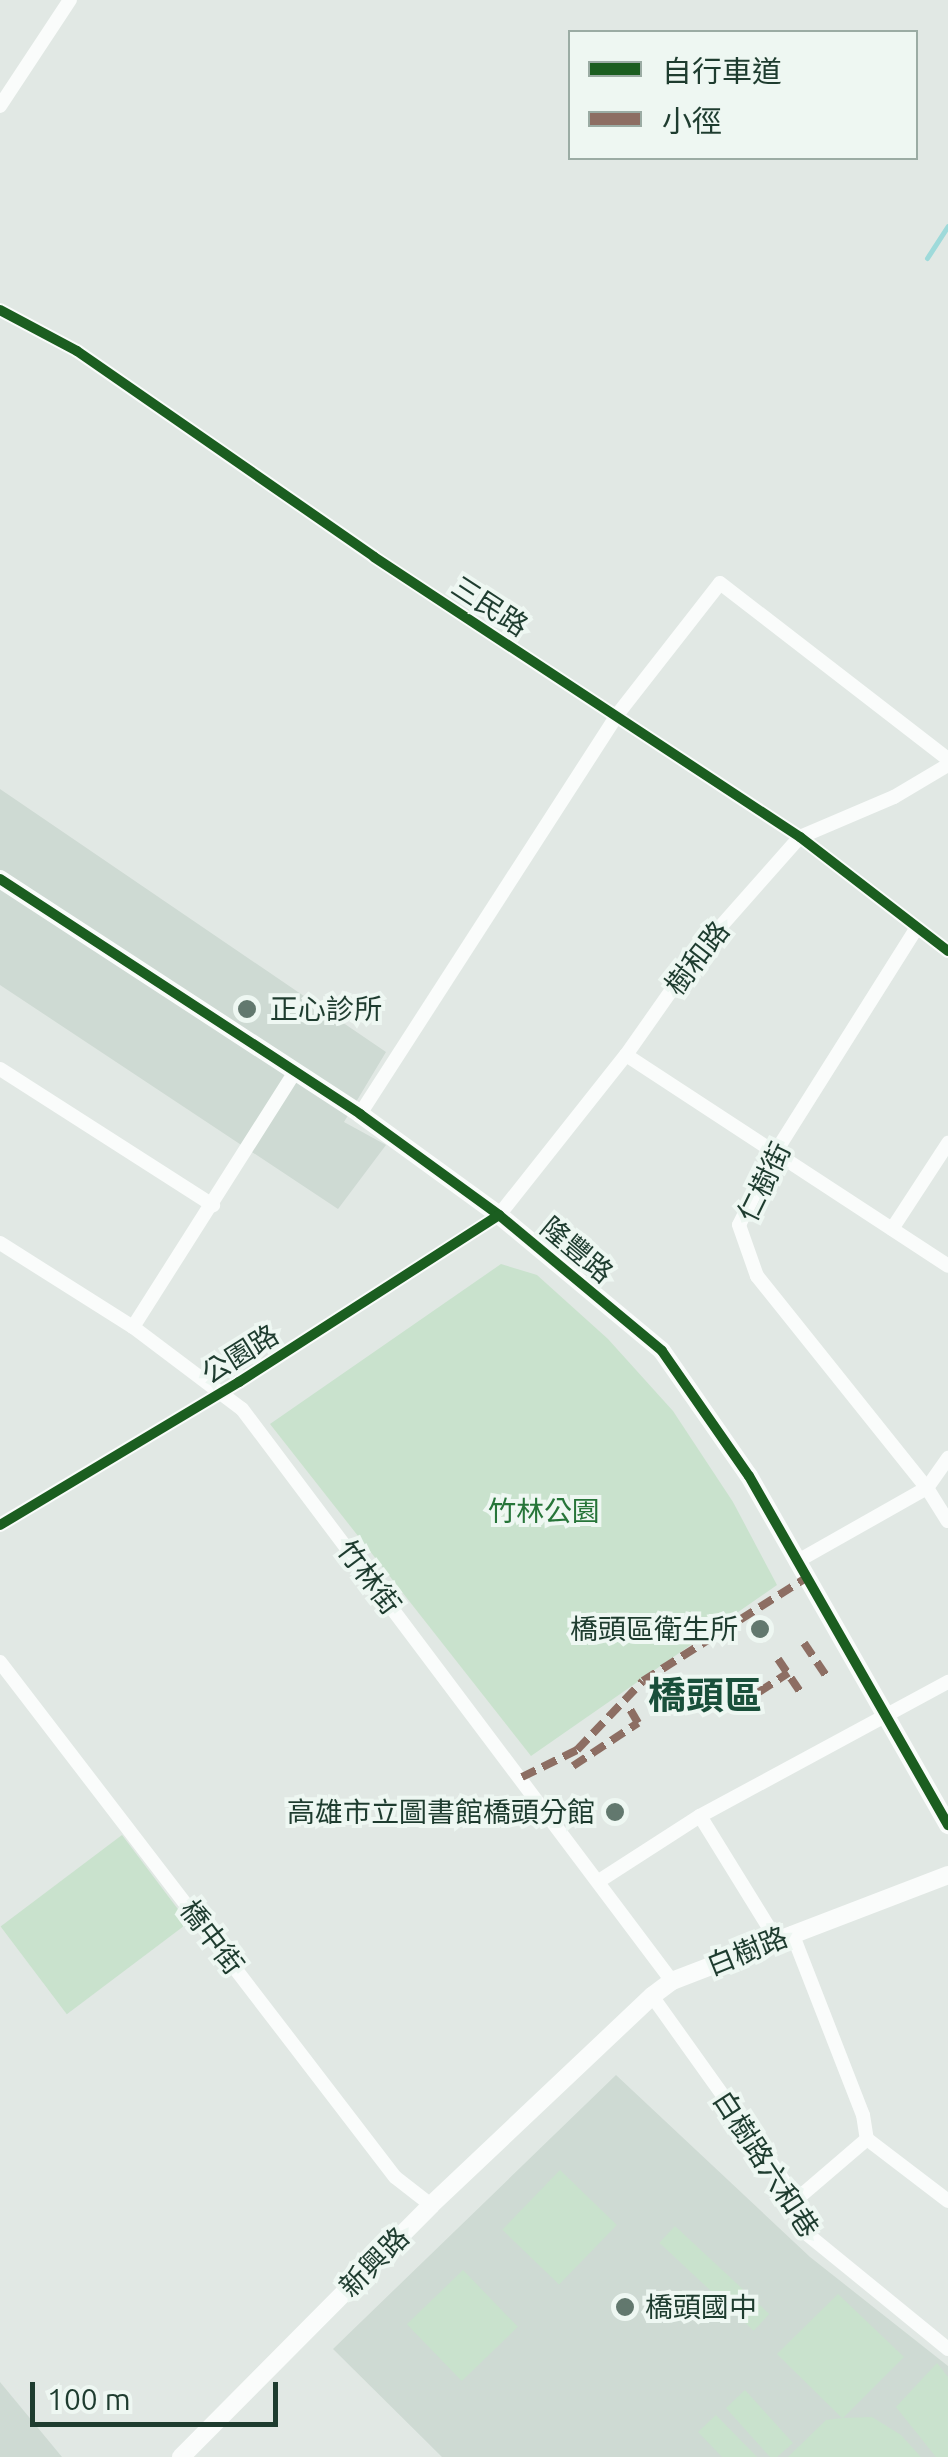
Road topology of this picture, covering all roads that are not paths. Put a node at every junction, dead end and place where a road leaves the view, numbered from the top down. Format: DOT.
graph roads {
  1 [pos="70,0"];
  2 [pos="0,106"];
  3 [pos="0,310"];
  4 [pos="616,716"];
  5 [pos="948,762"];
  6 [pos="800,837"];
  7 [pos="0,879"];
  8 [pos="916,930"];
  9 [pos="948,952"];
  10 [pos="626,1055"];
  11 [pos="0,1070"];
  12 [pos="295,1072"];
  13 [pos="360,1114"];
  14 [pos="948,1142"];
  15 [pos="776,1153"];
  16 [pos="213,1205"];
  17 [pos="499,1214"];
  18 [pos="892,1229"];
  19 [pos="0,1243"];
  20 [pos="948,1266"];
  21 [pos="133,1327"];
  22 [pos="224,1390"];
  23 [pos="948,1458"];
  24 [pos="926,1488"];
  25 [pos="948,1522"];
  26 [pos="0,1525"];
  27 [pos="796,1562"];
  28 [pos="0,1662"];
  29 [pos="948,1682"];
  30 [pos="884,1716"];
  31 [pos="700,1816"];
  32 [pos="948,1825"];
  33 [pos="948,1876"];
  34 [pos="599,1881"];
  35 [pos="784,1936"];
  36 [pos="672,1981"];
  37 [pos="652,1996"];
  38 [pos="571,2070"];
  39 [pos="867,2139"];
  40 [pos="797,2200"];
  41 [pos="948,2201"];
  42 [pos="431,2205"];
  43 [pos="945,2340"];
  44 [pos="180,2457"];
  1 -- 2 [label="street"];
  3 -- 4 [label="street, 三民路"];
  4 -- 5 [label="street"];
  4 -- 6 [label="street, 三民路"];
  4 -- 13 [label="street"];
  5 -- 6 [label="street, 樹和路"];
  6 -- 8 [label="street, 三民路"];
  6 -- 10 [label="street, 樹和路"];
  7 -- 12 [label="street, 隆豐路"];
  8 -- 9 [label="street, 三民路"];
  8 -- 15 [label="street, 仁樹街"];
  10 -- 15 [label="street"];
  10 -- 17 [label="street, 樹和路"];
  11 -- 16 [label="street"];
  12 -- 13 [label="street, 隆豐路"];
  12 -- 16 [label="street"];
  13 -- 17 [label="street, 隆豐路"];
  14 -- 18 [label="street"];
  15 -- 18 [label="street"];
  15 -- 24 [label="street, 仁樹街"];
  16 -- 21 [label="street"];
  17 -- 22 [label="street, 公園路"];
  17 -- 27 [label="street, 隆豐路"];
  18 -- 20 [label="street"];
  19 -- 21 [label="street, 竹林街"];
  21 -- 22 [label="street, 竹林街"];
  22 -- 26 [label="street, 公園路"];
  22 -- 34 [label="street, 竹林街"];
  23 -- 24 [label="street"];
  24 -- 25 [label="street, 仁樹街"];
  24 -- 27 [label="street"];
  27 -- 30 [label="street, 隆豐路"];
  28 -- 42 [label="street, 橋中街"];
  29 -- 30 [label="street"];
  30 -- 31 [label="street"];
  30 -- 32 [label="street, 隆豐路"];
  31 -- 34 [label="street"];
  31 -- 35 [label="street"];
  33 -- 35 [label="street, 白樹路"];
  34 -- 36 [label="street, 竹林街"];
  35 -- 36 [label="street, 白樹路"];
  35 -- 39 [label="street"];
  36 -- 37 [label="street, 白樹路"];
  37 -- 38 [label="street, 白樹路"];
  37 -- 40 [label="street, 白樹路六和巷"];
  38 -- 42 [label="street, 新興路"];
  39 -- 40 [label="street"];
  39 -- 41 [label="street"];
  40 -- 43 [label="street, 白樹路六和巷"];
  42 -- 44 [label="street, 新興路"];
}
